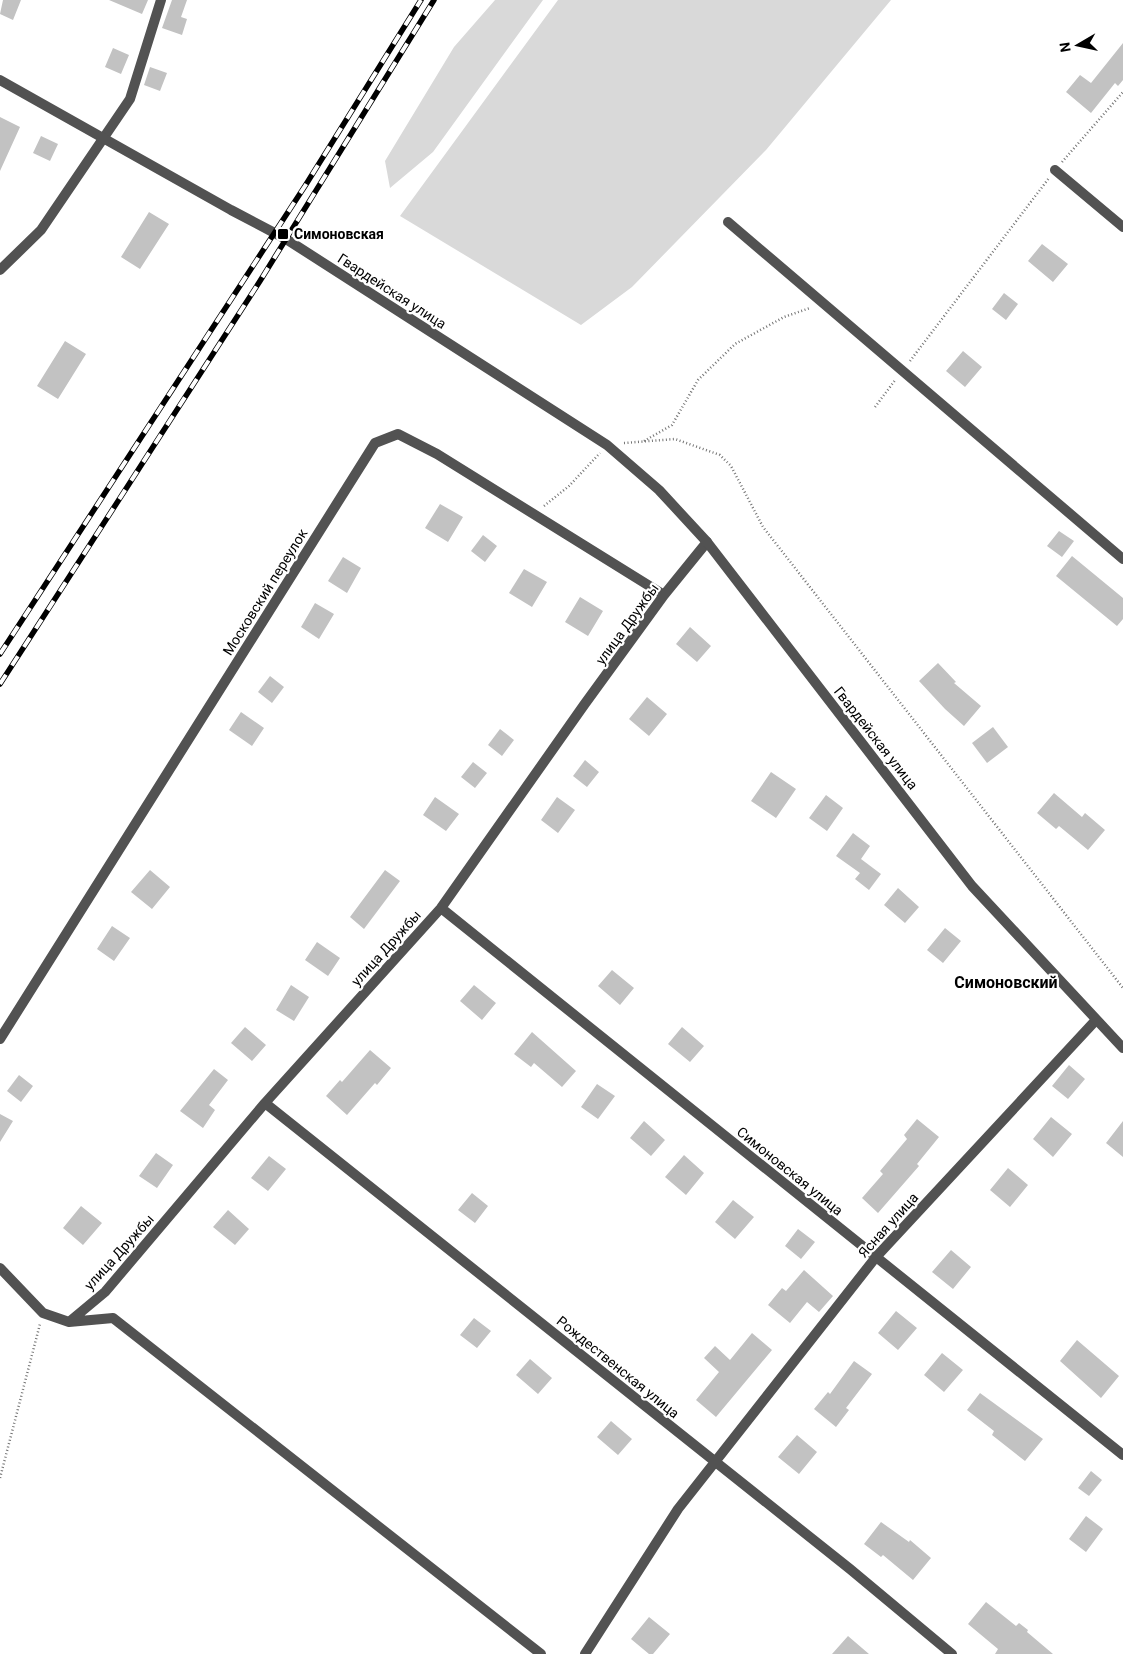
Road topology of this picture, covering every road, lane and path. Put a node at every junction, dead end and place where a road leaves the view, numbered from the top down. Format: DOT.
graph roads {
  1 [pos="162,0"];
  2 [pos="0,80"];
  3 [pos="1123,92"];
  4 [pos="102,137"];
  5 [pos="1055,170"];
  6 [pos="728,222"];
  7 [pos="1123,227"];
  8 [pos="0,270"];
  9 [pos="824,304"];
  10 [pos="902,371"];
  11 [pos="875,408"];
  12 [pos="643,442"];
  13 [pos="607,445"];
  14 [pos="534,514"];
  15 [pos="707,542"];
  16 [pos="1123,559"];
  17 [pos="664,595"];
  18 [pos="441,908"];
  19 [pos="1123,988"];
  20 [pos="1096,1020"];
  21 [pos="0,1039"];
  22 [pos="1123,1048"];
  23 [pos="265,1103"];
  24 [pos="876,1257"];
  25 [pos="0,1268"];
  26 [pos="43,1313"];
  27 [pos="68,1322"];
  28 [pos="1123,1455"];
  29 [pos="714,1461"];
  30 [pos="0,1478"];
  31 [pos="541,1654"];
  32 [pos="585,1654"];
  33 [pos="952,1654"];
  1 -- 4 [label="street"];
  2 -- 4 [label="street, Гвардейская улица"];
  3 -- 5 [label="path"];
  4 -- 8 [label="street"];
  4 -- 13 [label="street, Гвардейская улица"];
  5 -- 7 [label="street"];
  5 -- 10 [label="path"];
  6 -- 9 [label="street"];
  9 -- 10 [label="street"];
  9 -- 12 [label="path"];
  10 -- 11 [label="path"];
  10 -- 16 [label="street"];
  12 -- 13 [label="path"];
  12 -- 19 [label="path"];
  13 -- 14 [label="path"];
  13 -- 15 [label="street, Гвардейская улица"];
  14 -- 17 [label="street, Московский переулок"];
  14 -- 21 [label="street, Московский переулок"];
  15 -- 17 [label="street, улица Дружбы"];
  15 -- 20 [label="street, Гвардейская улица"];
  17 -- 18 [label="street, улица Дружбы"];
  18 -- 23 [label="street, улица Дружбы"];
  18 -- 24 [label="street, Симоновская улица"];
  20 -- 22 [label="street, Гвардейская улица"];
  20 -- 24 [label="street, Ясная улица"];
  23 -- 27 [label="street, улица Дружбы"];
  23 -- 29 [label="street, Рождественская улица"];
  24 -- 28 [label="street, Симоновская улица"];
  24 -- 29 [label="street, Ясная улица"];
  25 -- 26 [label="street"];
  26 -- 27 [label="street"];
  26 -- 30 [label="path"];
  27 -- 31 [label="street"];
  29 -- 32 [label="street, Ясная улица"];
  29 -- 33 [label="street, Рождественская улица"];
}
